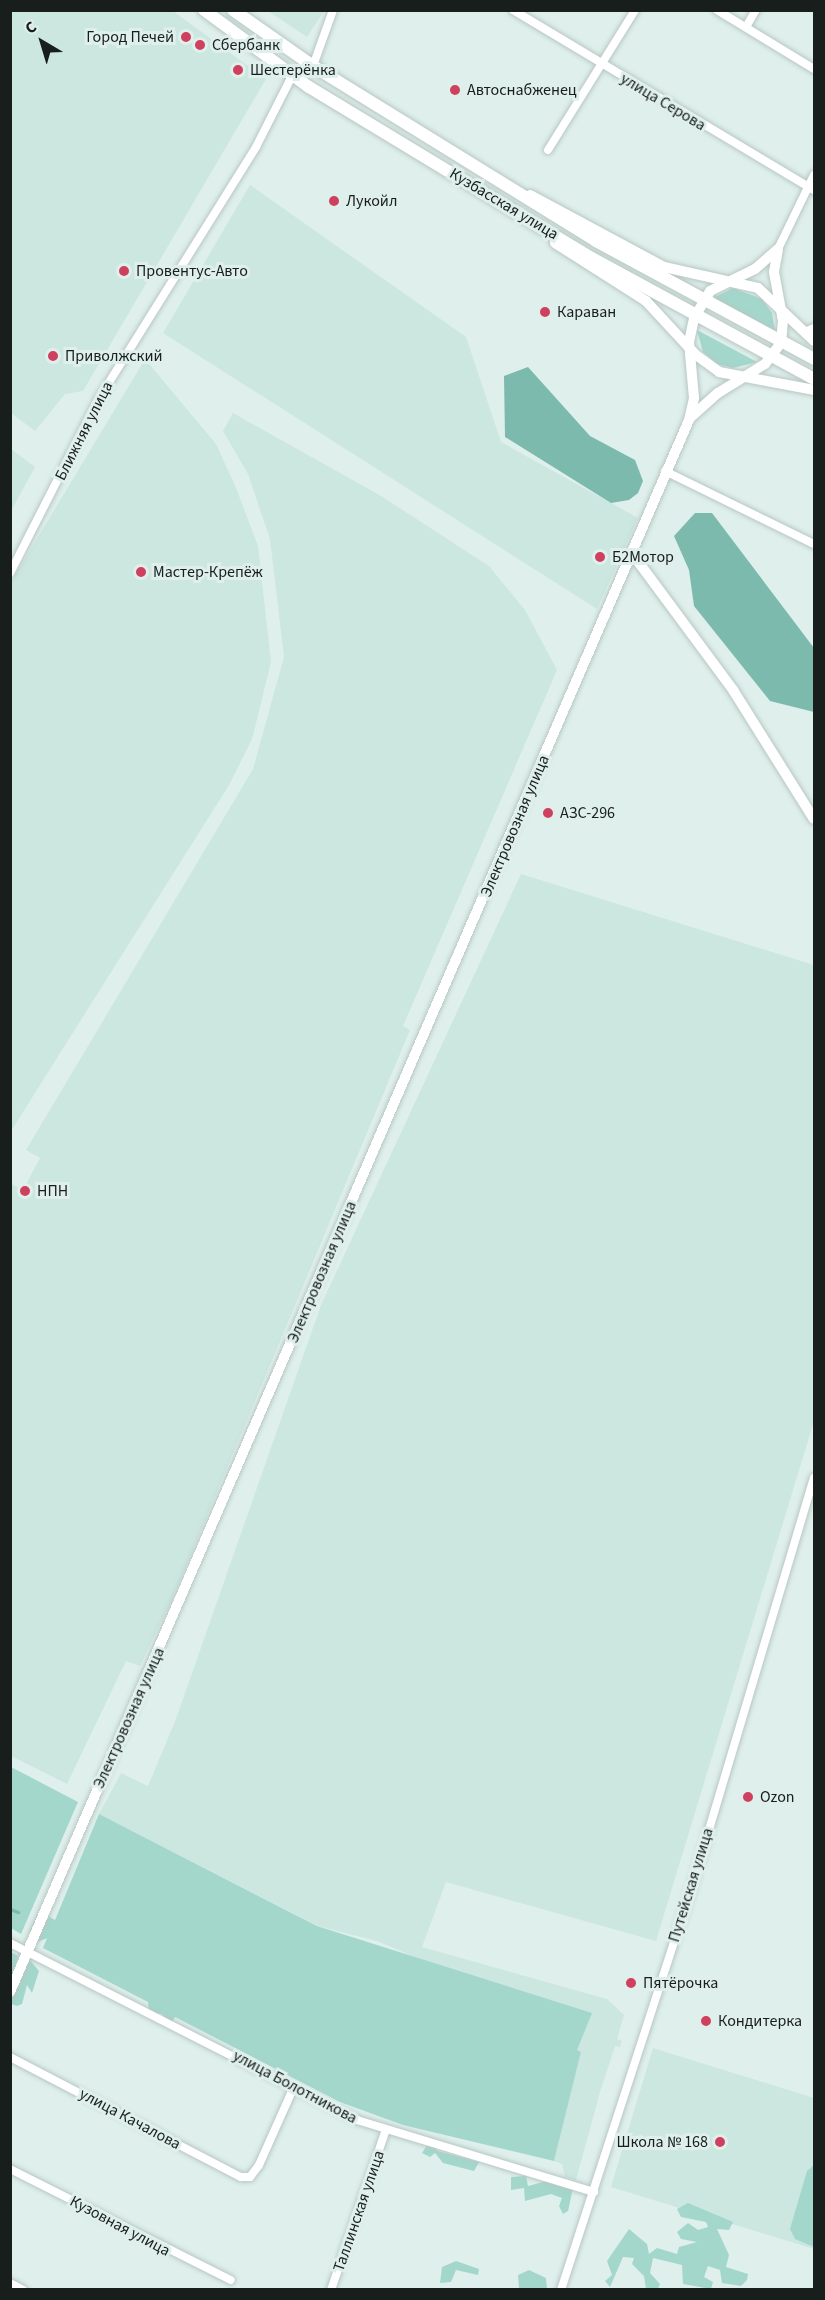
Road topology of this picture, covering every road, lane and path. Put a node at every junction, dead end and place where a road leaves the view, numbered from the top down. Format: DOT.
graph roads {
  1 [pos="204,10"];
  2 [pos="233,10"];
  3 [pos="333,10"];
  4 [pos="513,10"];
  5 [pos="635,10"];
  6 [pos="717,10"];
  7 [pos="756,10"];
  8 [pos="746,27"];
  9 [pos="601,65"];
  10 [pos="313,66"];
  11 [pos="814,69"];
  12 [pos="292,75"];
  13 [pos="548,150"];
  14 [pos="814,175"];
  15 [pos="500,182"];
  16 [pos="812,189"];
  17 [pos="489,195"];
  18 [pos="778,249"];
  19 [pos="733,280"];
  20 [pos="702,301"];
  21 [pos="780,306"];
  22 [pos="694,318"];
  23 [pos="810,330"];
  24 [pos="814,341"];
  25 [pos="781,343"];
  26 [pos="691,350"];
  27 [pos="771,358"];
  28 [pos="814,359"];
  29 [pos="742,378"];
  30 [pos="814,380"];
  31 [pos="814,390"];
  32 [pos="689,420"];
  33 [pos="666,471"];
  34 [pos="814,544"];
  35 [pos="631,552"];
  36 [pos="10,573"];
  37 [pos="814,819"];
  38 [pos="814,1478"];
  39 [pos="10,1943"];
  40 [pos="28,1952"];
  41 [pos="10,1992"];
  42 [pos="10,2057"];
  43 [pos="293,2089"];
  44 [pos="386,2132"];
  45 [pos="10,2169"];
  46 [pos="594,2192"];
  47 [pos="231,2280"];
  48 [pos="10,2283"];
  49 [pos="23,2289"];
  50 [pos="331,2289"];
  51 [pos="561,2289"];
  1 -- 12 [label="main road, Кузбасская улица"];
  2 -- 10 [label="main road, Кузбасская улица"];
  3 -- 10 [label="street"];
  4 -- 9 [label="street, улица Серова"];
  5 -- 9 [label="street"];
  6 -- 8 [label="street"];
  7 -- 8 [label="street"];
  8 -- 11 [label="street"];
  9 -- 13 [label="street"];
  9 -- 16 [label="street, улица Серова"];
  10 -- 15 [label="main road, Кузбасская улица"];
  12 -- 17 [label="main road, Кузбасская улица"];
  12 -- 36 [label="street, Ближняя улица"];
  14 -- 16 [label="street"];
  15 -- 19 [label="street"];
  15 -- 20 [label="main road, Кузбасская улица"];
  16 -- 18 [label="street"];
  17 -- 22 [label="main road, Кузбасская улица"];
  17 -- 26 [label="street"];
  18 -- 19 [label="street"];
  18 -- 21 [label="street"];
  19 -- 20 [label="street"];
  19 -- 21 [label="street"];
  20 -- 22 [label="street"];
  20 -- 25 [label="main road, Кузбасская улица"];
  21 -- 23 [label="street"];
  21 -- 25 [label="street"];
  22 -- 26 [label="street"];
  22 -- 27 [label="main road, Кузбасская улица"];
  23 -- 24 [label="street"];
  25 -- 27 [label="street"];
  25 -- 28 [label="main road, Кузбасская улица"];
  26 -- 29 [label="street"];
  26 -- 32 [label="street"];
  27 -- 29 [label="street"];
  27 -- 30 [label="main road, Кузбасская улица"];
  29 -- 31 [label="street"];
  29 -- 32 [label="street"];
  32 -- 33 [label="street, Электровозная улица"];
  33 -- 34 [label="street"];
  33 -- 35 [label="street, Электровозная улица"];
  35 -- 37 [label="street"];
  35 -- 40 [label="street, Электровозная улица"];
  38 -- 46 [label="street, Путейская улица"];
  39 -- 40 [label="street, улица Болотникова"];
  40 -- 41 [label="street, Электровозная улица"];
  40 -- 43 [label="street, улица Болотникова"];
  42 -- 43 [label="street, улица Качалова"];
  43 -- 44 [label="street, улица Болотникова"];
  44 -- 46 [label="street, улица Болотникова"];
  44 -- 50 [label="street, Таллинская улица"];
  45 -- 47 [label="street, Кузовная улица"];
  46 -- 51 [label="street, Путейская улица"];
  48 -- 49 [label="street"];
}
